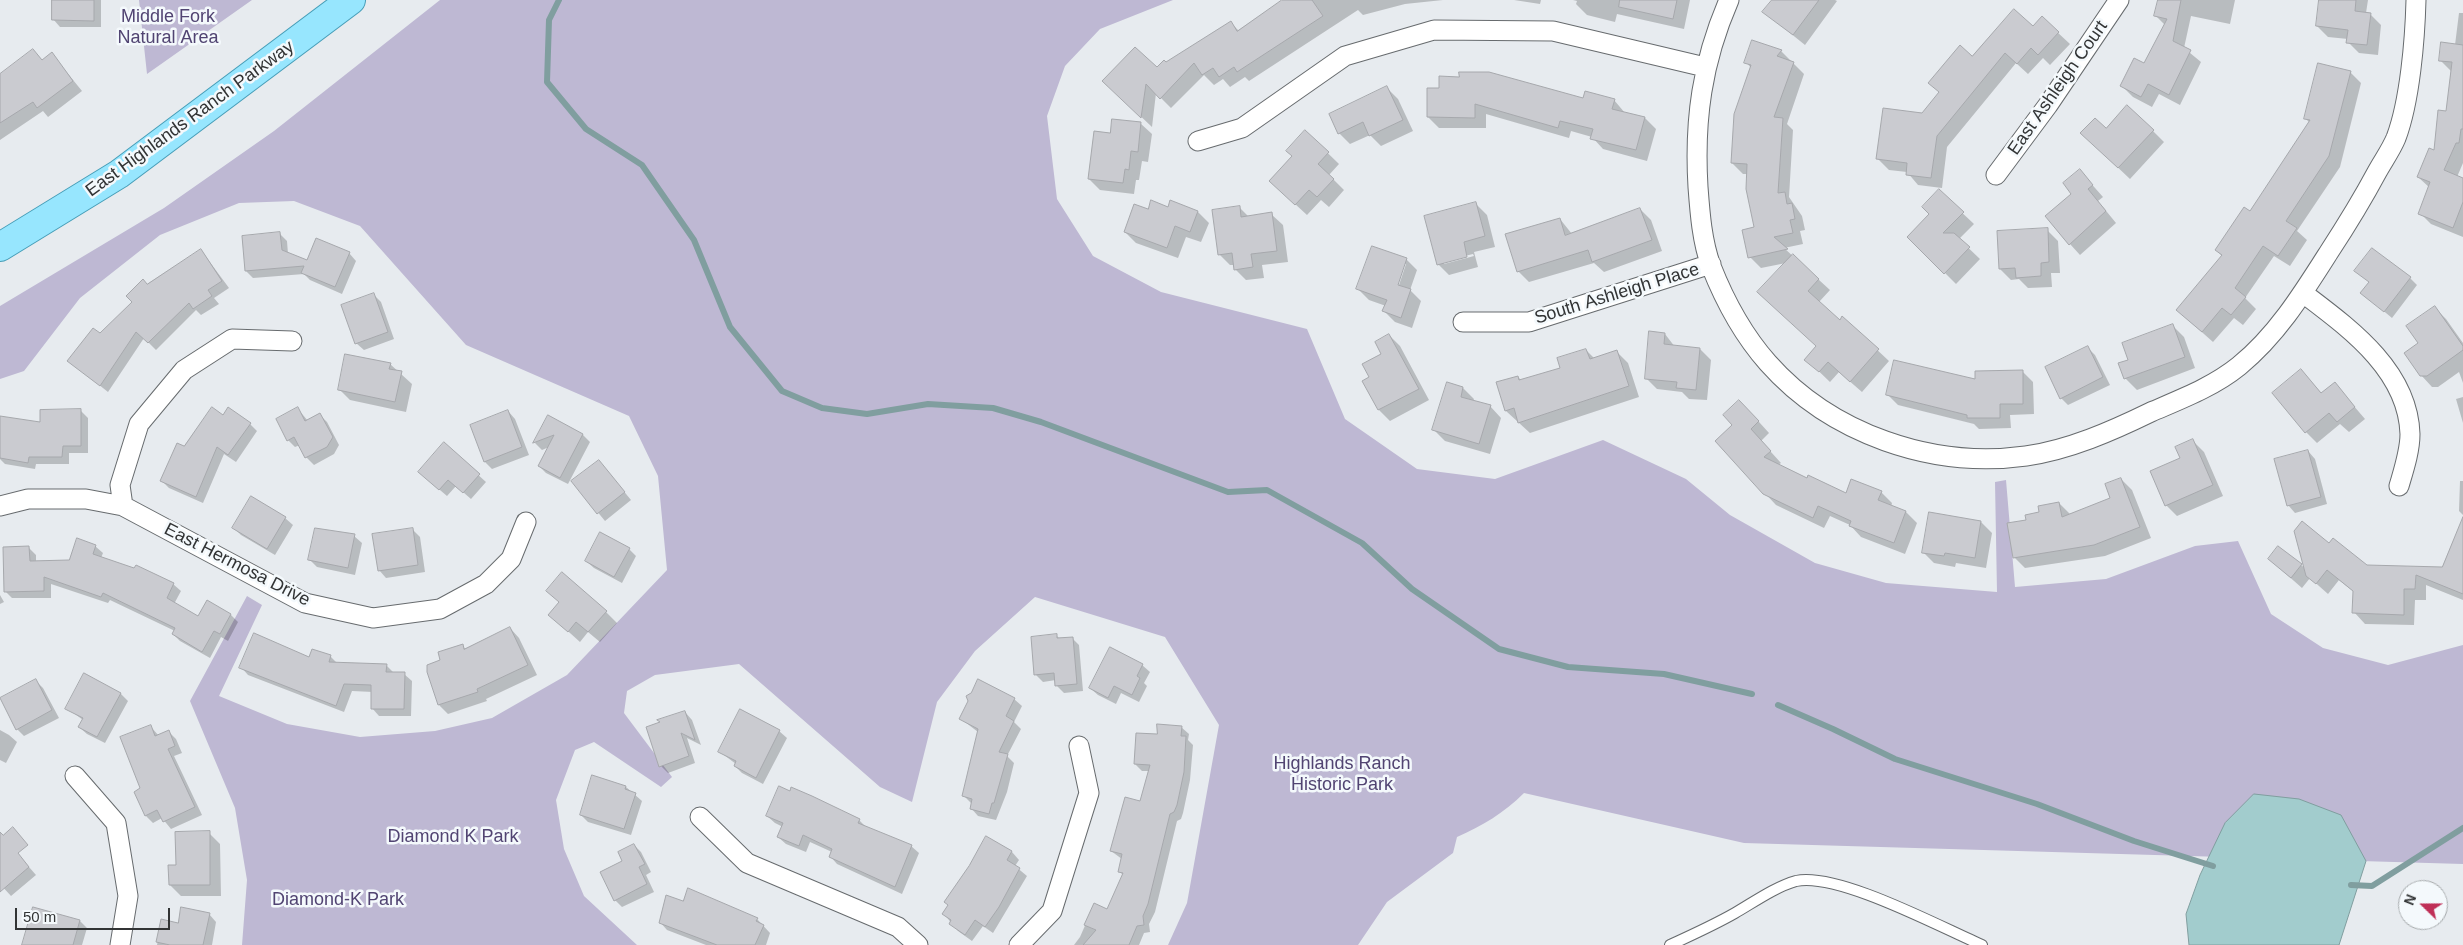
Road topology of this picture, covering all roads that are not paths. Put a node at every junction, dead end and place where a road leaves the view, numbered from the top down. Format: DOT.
graph roads {
  1 [pos="351,0"];
  2 [pos="1729,0"];
  3 [pos="2119,0"];
  4 [pos="2416,0"];
  5 [pos="1704,67"];
  6 [pos="1198,141"];
  7 [pos="1996,175"];
  8 [pos="0,247"];
  9 [pos="1711,264"];
  10 [pos="2303,293"];
  11 [pos="1463,322"];
  12 [pos="292,341"];
  13 [pos="2398,486"];
  14 [pos="0,506"];
  15 [pos="124,506"];
  16 [pos="526,522"];
  17 [pos="1079,746"];
  18 [pos="75,776"];
  19 [pos="700,817"];
  20 [pos="120,945"];
  21 [pos="918,945"];
  22 [pos="1019,945"];
  23 [pos="1670,945"];
  24 [pos="1982,945"];
  1 -- 8 [label="main road, East Highlands Ranch Parkway"];
  2 -- 5 [label="street"];
  3 -- 7 [label="street, East Ashleigh Court"];
  4 -- 10 [label="street"];
  5 -- 6 [label="street"];
  5 -- 9 [label="street"];
  9 -- 10 [label="street"];
  9 -- 11 [label="street, South Ashleigh Place"];
  10 -- 13 [label="street"];
  12 -- 15 [label="street"];
  14 -- 15 [label="street, East Hermosa Drive"];
  15 -- 16 [label="street, East Hermosa Drive"];
  17 -- 22 [label="street"];
  18 -- 20 [label="street"];
  19 -- 21 [label="street"];
  23 -- 24 [label="lane"];
}
